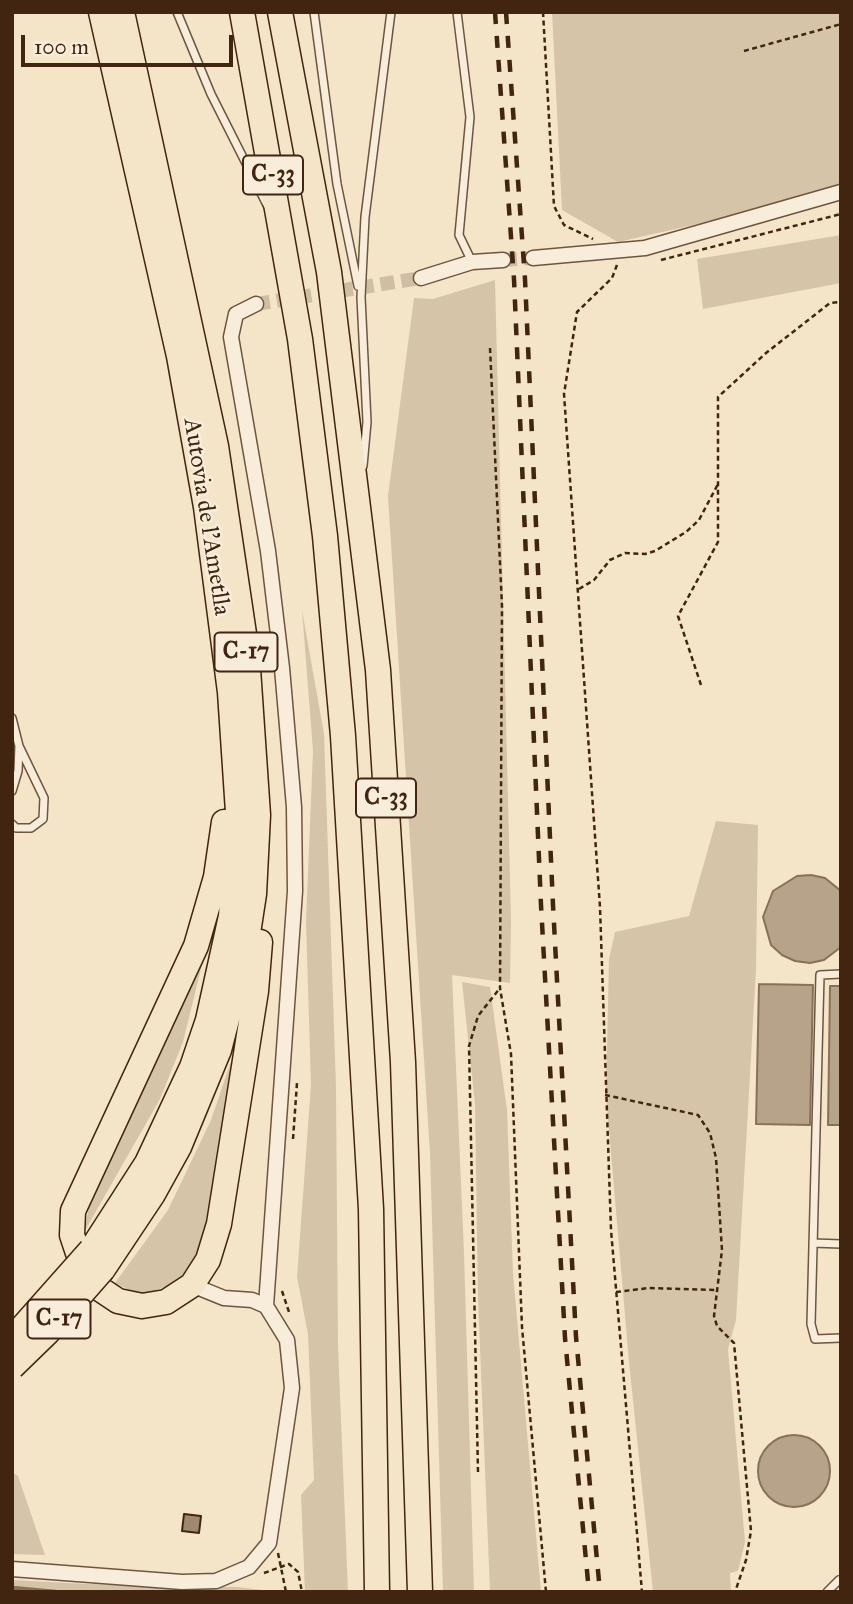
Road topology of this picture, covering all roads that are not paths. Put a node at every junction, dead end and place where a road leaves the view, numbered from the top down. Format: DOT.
graph roads {
  1 [pos="102,12"];
  2 [pos="122,12"];
  3 [pos="177,12"];
  4 [pos="242,12"];
  5 [pos="280,12"];
  6 [pos="314,12"];
  7 [pos="391,12"];
  8 [pos="457,12"];
  9 [pos="841,192"];
  10 [pos="284,240"];
  11 [pos="533,258"];
  12 [pos="503,260"];
  13 [pos="472,262"];
  14 [pos="421,278"];
  15 [pos="360,296"];
  16 [pos="256,304"];
  17 [pos="359,512"];
  18 [pos="230,692"];
  19 [pos="12,718"];
  20 [pos="19,746"];
  21 [pos="12,791"];
  22 [pos="258,815"];
  23 [pos="12,824"];
  24 [pos="841,974"];
  25 [pos="813,1243"];
  26 [pos="841,1244"];
  27 [pos="97,1259"];
  28 [pos="192,1285"];
  29 [pos="266,1306"];
  30 [pos="841,1338"];
  31 [pos="12,1339"];
  32 [pos="12,1367"];
  33 [pos="12,1569"];
  34 [pos="839,1580"];
  35 [pos="377,1592"];
  36 [pos="420,1592"];
  37 [pos="827,1592"];
  1 -- 18 [label="highway, Autovia de l'Ametlla / C-17"];
  2 -- 22 [label="highway, C-17"];
  3 -- 10 [label="lane, C-33"];
  4 -- 10 [label="highway, C-33"];
  5 -- 17 [label="highway, C-33"];
  6 -- 15 [label="lane"];
  7 -- 15 [label="lane, C-33"];
  8 -- 13 [label="lane"];
  9 -- 11 [label="street"];
  10 -- 35 [label="highway, C-33"];
  12 -- 13 [label="street"];
  13 -- 14 [label="street"];
  15 -- 17 [label="lane, C-33"];
  16 -- 29 [label="street"];
  17 -- 36 [label="highway, C-33"];
  18 -- 27 [label="highway, Autovia de l'Ametlla / C-17"];
  18 -- 28 [label="highway"];
  19 -- 20 [label="lane"];
  20 -- 21 [label="lane"];
  20 -- 23 [label="lane"];
  22 -- 27 [label="highway, C-17"];
  22 -- 28 [label="highway"];
  24 -- 25 [label="lane"];
  25 -- 26 [label="lane"];
  25 -- 30 [label="lane"];
  27 -- 31 [label="highway, C-17, bridge"];
  27 -- 32 [label="highway, C-17, bridge"];
  28 -- 29 [label="street"];
  29 -- 33 [label="street"];
  34 -- 37 [label="lane"];
}
